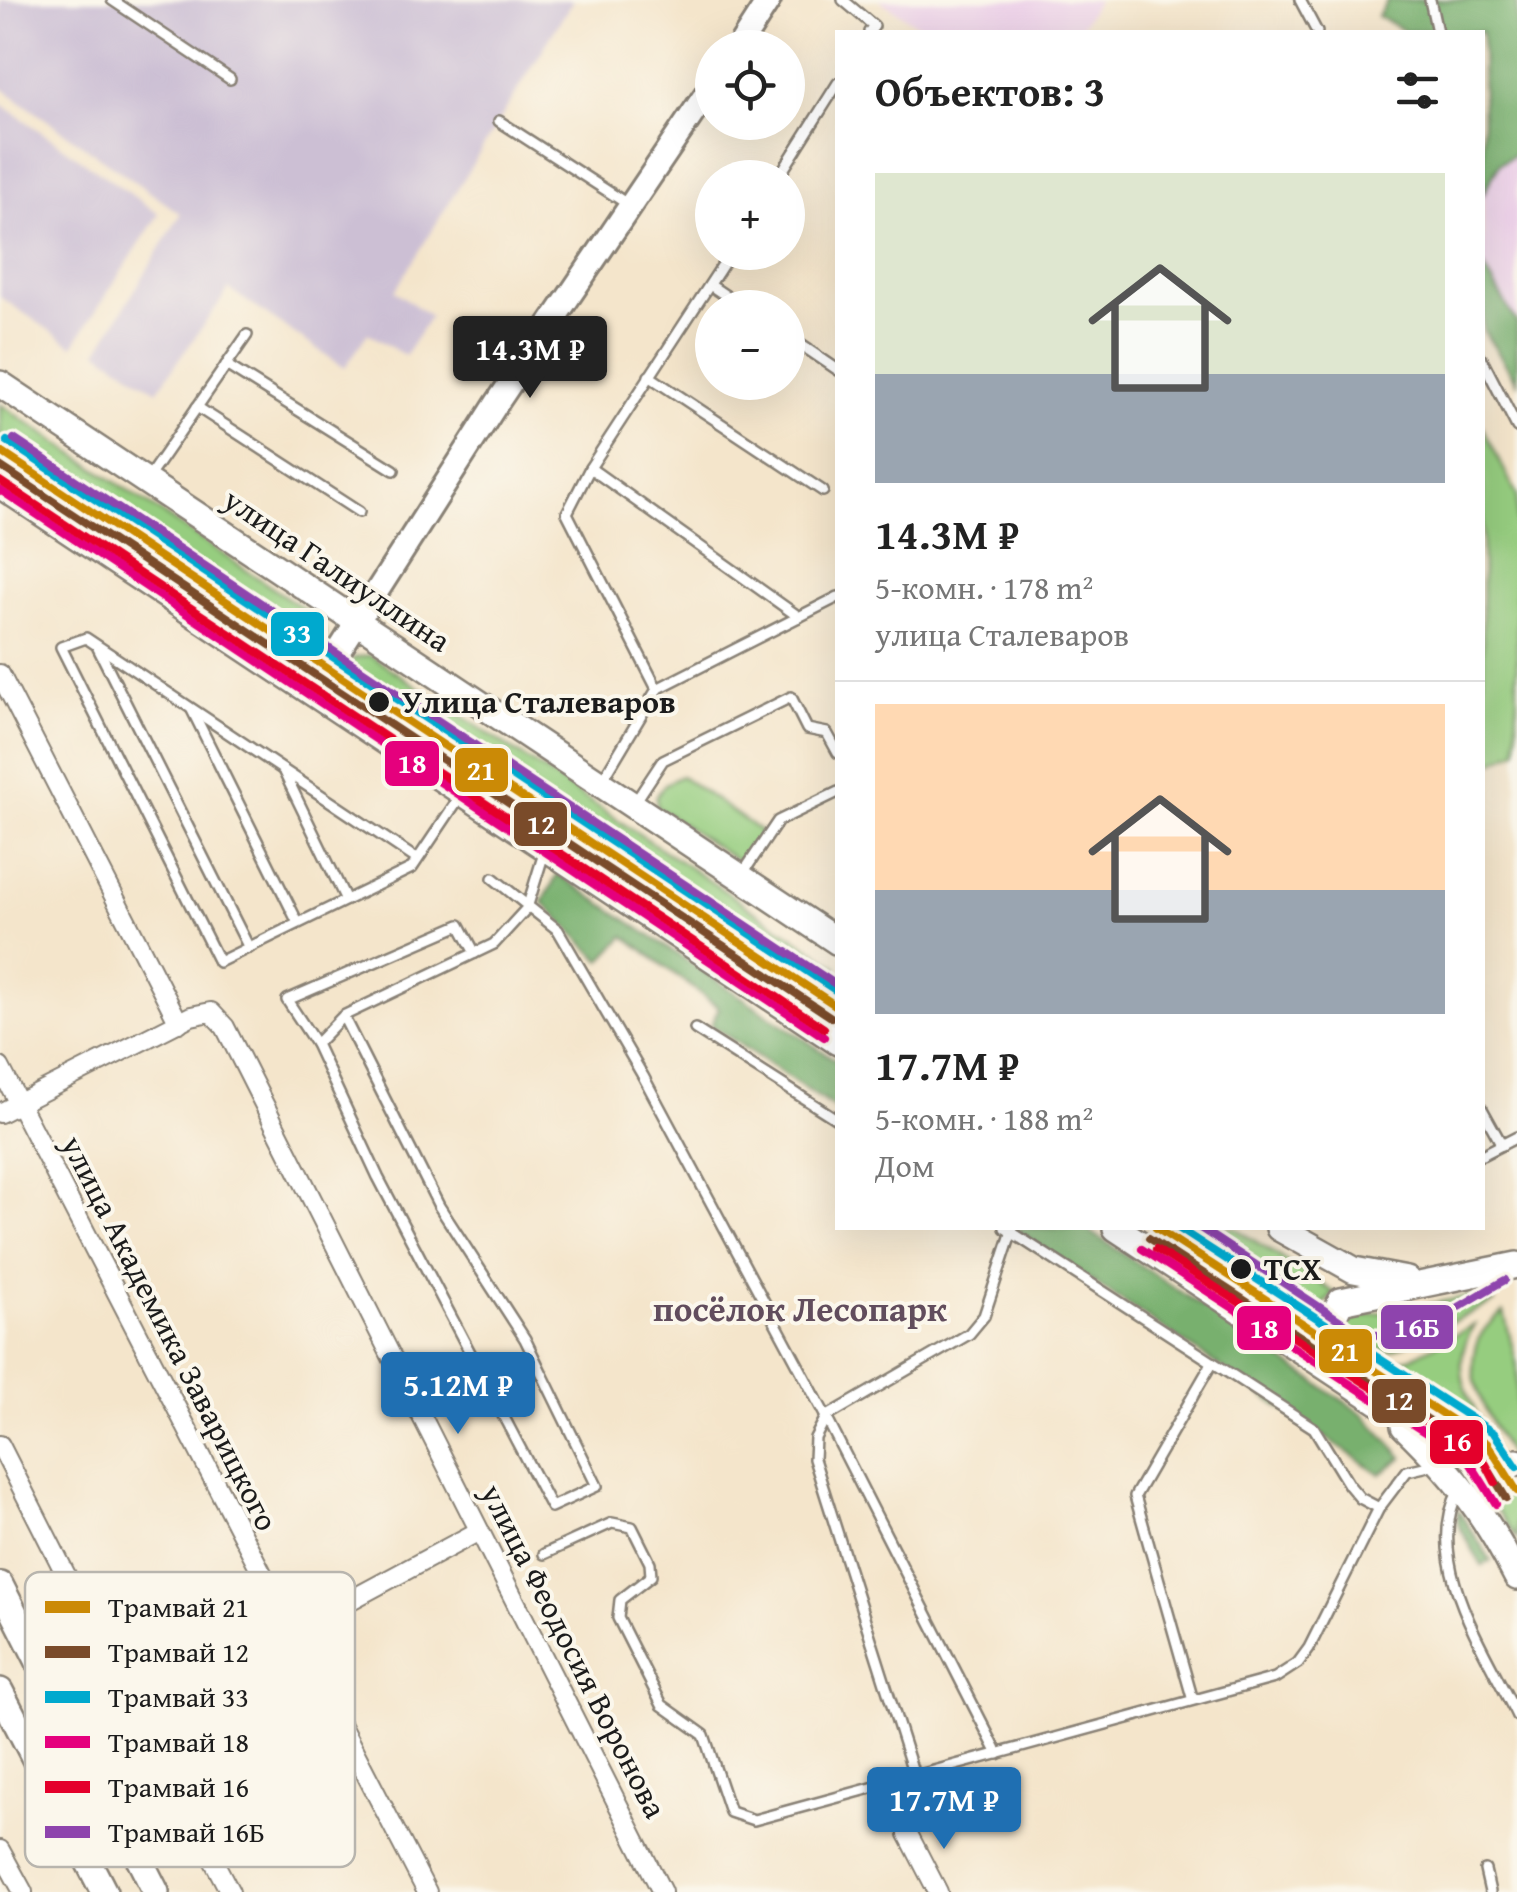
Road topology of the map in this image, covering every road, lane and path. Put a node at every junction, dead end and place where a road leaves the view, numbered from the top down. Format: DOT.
graph roads {
  1 [pos="112,0"];
  2 [pos="844,0"];
  3 [pos="1300,0"];
  4 [pos="1430,0"];
  5 [pos="764,2"];
  6 [pos="748,30"];
  7 [pos="875,30"];
  8 [pos="1315,30"];
  9 [pos="1437,30"];
  10 [pos="230,79"];
  11 [pos="835,88"];
  12 [pos="695,110"];
  13 [pos="499,121"];
  14 [pos="789,160"];
  15 [pos="631,206"];
  16 [pos="719,270"];
  17 [pos="710,285"];
  18 [pos="717,290"];
  19 [pos="247,335"];
  20 [pos="805,348"];
  21 [pos="226,365"];
  22 [pos="1485,365"];
  23 [pos="835,368"];
  24 [pos="648,376"];
  25 [pos="0,384"];
  26 [pos="197,407"];
  27 [pos="1517,427"];
  28 [pos="590,468"];
  29 [pos="394,470"];
  30 [pos="146,480"];
  31 [pos="0,485"];
  32 [pos="823,491"];
  33 [pos="359,512"];
  34 [pos="835,598"];
  35 [pos="798,617"];
  36 [pos="358,625"];
  37 [pos="97,646"];
  38 [pos="0,674"];
  39 [pos="656,689"];
  40 [pos="312,693"];
  41 [pos="190,708"];
  42 [pos="835,748"];
  43 [pos="282,769"];
  44 [pos="600,785"];
  45 [pos="462,793"];
  46 [pos="835,793"];
  47 [pos="632,806"];
  48 [pos="546,848"];
  49 [pos="415,858"];
  50 [pos="493,878"];
  51 [pos="740,878"];
  52 [pos="346,900"];
  53 [pos="527,908"];
  54 [pos="298,924"];
  55 [pos="835,940"];
  56 [pos="250,948"];
  57 [pos="475,952"];
  58 [pos="342,1016"];
  59 [pos="179,1022"];
  60 [pos="694,1029"];
  61 [pos="835,1040"];
  62 [pos="316,1044"];
  63 [pos="2,1078"];
  64 [pos="19,1104"];
  65 [pos="0,1113"];
  66 [pos="1485,1114"];
  67 [pos="835,1118"];
  68 [pos="1517,1137"];
  69 [pos="1502,1145"];
  70 [pos="1485,1154"];
  71 [pos="1010,1230"];
  72 [pos="1012,1230"];
  73 [pos="1119,1230"];
  74 [pos="1284,1230"];
  75 [pos="1517,1266"];
  76 [pos="1422,1282"];
  77 [pos="1212,1363"];
  78 [pos="1324,1365"];
  79 [pos="1379,1402"];
  80 [pos="826,1418"];
  81 [pos="0,1445"];
  82 [pos="1517,1462"];
  83 [pos="1454,1475"];
  84 [pos="1379,1508"];
  85 [pos="480,1531"];
  86 [pos="544,1554"];
  87 [pos="64,1572"];
  88 [pos="258,1572"];
  89 [pos="1517,1577"];
  90 [pos="0,1585"];
  91 [pos="355,1595"];
  92 [pos="25,1634"];
  93 [pos="0,1690"];
  94 [pos="1192,1697"];
  95 [pos="1517,1716"];
  96 [pos="25,1739"];
  97 [pos="998,1754"];
  98 [pos="355,1757"];
  99 [pos="915,1778"];
  100 [pos="908,1834"];
  101 [pos="0,1850"];
  102 [pos="91,1867"];
  103 [pos="143,1867"];
  104 [pos="217,1867"];
  105 [pos="1485,1870"];
  106 [pos="22,1892"];
  107 [pos="104,1892"];
  108 [pos="156,1892"];
  109 [pos="230,1892"];
  110 [pos="426,1892"];
  111 [pos="662,1892"];
  112 [pos="938,1892"];
  113 [pos="1490,1892"];
  1 -- 10 [label="lane"];
  2 -- 7 [label="lane"];
  3 -- 8 [label="lane"];
  4 -- 9 [label="lane"];
  5 -- 6 [label="main road"];
  11 -- 14 [label="lane"];
  12 -- 15 [label="main road"];
  13 -- 15 [label="lane"];
  15 -- 36 [label="main road"];
  16 -- 17 [label="lane"];
  17 -- 18 [label="lane"];
  17 -- 24 [label="lane"];
  19 -- 21 [label="lane"];
  20 -- 23 [label="lane"];
  21 -- 26 [label="lane"];
  21 -- 29 [label="lane"];
  22 -- 27 [label="lane"];
  24 -- 28 [label="lane"];
  24 -- 32 [label="lane"];
  25 -- 30 [label="main road, улица Галиуллина"];
  26 -- 30 [label="lane"];
  26 -- 33 [label="lane"];
  28 -- 35 [label="lane"];
  28 -- 39 [label="lane"];
  30 -- 36 [label="main road, улица Галиуллина"];
  31 -- 40 [label="main road"];
  34 -- 35 [label="lane"];
  35 -- 39 [label="lane"];
  36 -- 40 [label="main road"];
  36 -- 44 [label="main road, улица Галиуллина"];
  37 -- 41 [label="lane"];
  37 -- 56 [label="lane"];
  37 -- 56 [label="lane"];
  38 -- 59 [label="street"];
  39 -- 44 [label="lane"];
  40 -- 45 [label="main road"];
  41 -- 43 [label="lane"];
  41 -- 54 [label="lane"];
  42 -- 47 [label="lane"];
  43 -- 49 [label="lane"];
  43 -- 52 [label="lane"];
  44 -- 47 [label="main road, улица Галиуллина"];
  45 -- 48 [label="main road"];
  45 -- 49 [label="lane"];
  46 -- 51 [label="lane"];
  47 -- 51 [label="main road, улица Галиуллина"];
  48 -- 53 [label="lane"];
  48 -- 61 [label="main road"];
  49 -- 52 [label="lane"];
  50 -- 53 [label="lane"];
  51 -- 55 [label="main road, улица Галиуллина"];
  52 -- 54 [label="lane"];
  53 -- 57 [label="lane"];
  53 -- 80 [label="lane"];
  54 -- 56 [label="lane"];
  57 -- 58 [label="lane"];
  57 -- 62 [label="lane"];
  58 -- 62 [label="lane"];
  58 -- 62 [label="lane"];
  59 -- 64 [label="street"];
  59 -- 85 [label="street, улица Феодосия Воронова"];
  60 -- 67 [label="lane"];
  63 -- 64 [label="street, улица Академика Заварицкого"];
  64 -- 65 [label="street"];
  64 -- 88 [label="street, улица Академика Заварицкого"];
  66 -- 69 [label="lane"];
  68 -- 69 [label="lane"];
  69 -- 70 [label="lane"];
  71 -- 80 [label="lane"];
  72 -- 77 [label="lane"];
  73 -- 78 [label="main road"];
  74 -- 76 [label="main road"];
  75 -- 76 [label="main road"];
  76 -- 78 [label="main road"];
  77 -- 84 [label="lane"];
  77 -- 94 [label="lane"];
  78 -- 79 [label="main road"];
  79 -- 82 [label="main road"];
  79 -- 83 [label="main road"];
  80 -- 97 [label="lane"];
  80 -- 99 [label="lane"];
  81 -- 87 [label="street"];
  83 -- 84 [label="lane"];
  83 -- 89 [label="main road"];
  83 -- 95 [label="lane"];
  84 -- 94 [label="lane"];
  85 -- 91 [label="street"];
  85 -- 111 [label="street, улица Феодосия Воронова"];
  86 -- 99 [label="lane"];
  90 -- 92 [label="main road"];
  93 -- 96 [label="main road"];
  94 -- 97 [label="lane"];
  97 -- 99 [label="lane"];
  98 -- 110 [label="street, улица Академика Заварицкого"];
  100 -- 112 [label="street"];
  101 -- 106 [label="street"];
  102 -- 107 [label="main road"];
  103 -- 108 [label="main road"];
  104 -- 109 [label="street"];
  105 -- 113 [label="lane"];
}
